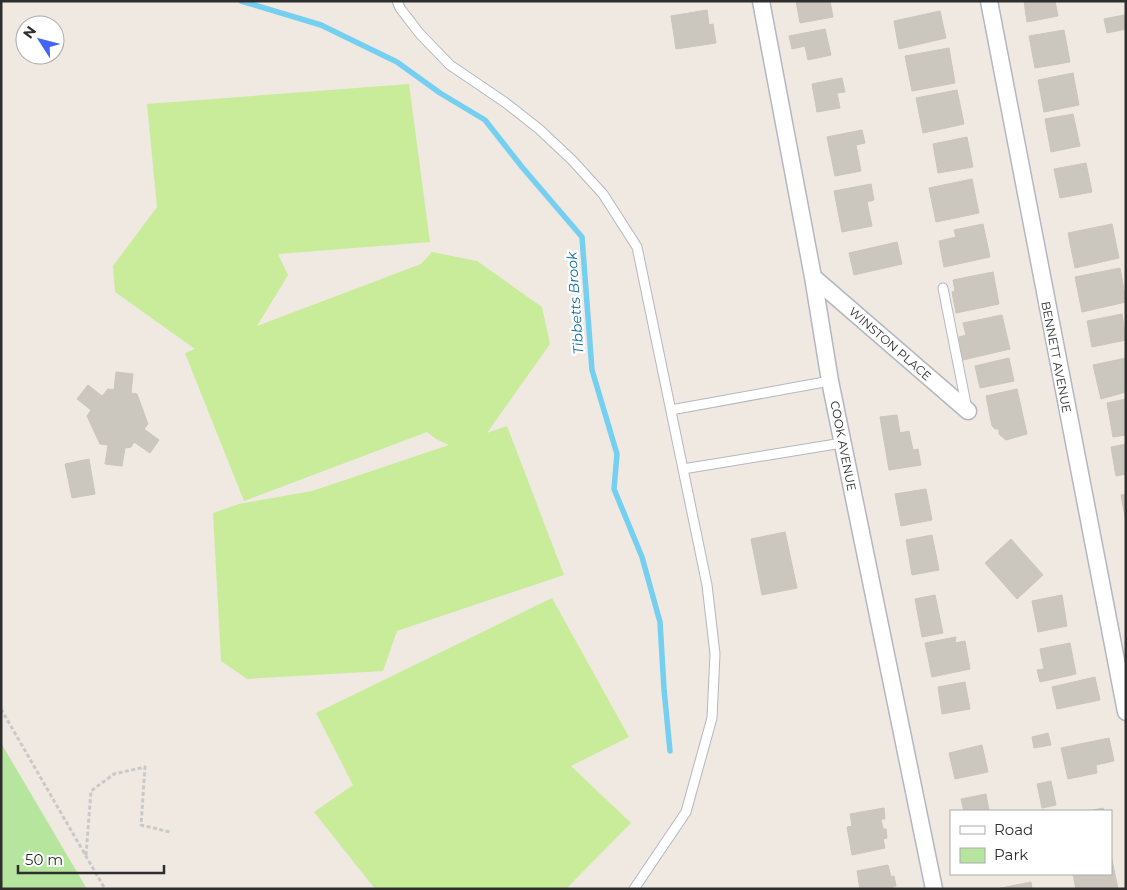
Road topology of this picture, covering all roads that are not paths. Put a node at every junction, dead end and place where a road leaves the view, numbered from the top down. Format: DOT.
graph roads {
  1 [pos="397,1"];
  2 [pos="761,1"];
  3 [pos="989,1"];
  4 [pos="813,277"];
  5 [pos="943,288"];
  6 [pos="830,381"];
  7 [pos="671,410"];
  8 [pos="968,411"];
  9 [pos="842,443"];
  10 [pos="683,470"];
  11 [pos="1126,712"];
  12 [pos="634,889"];
  13 [pos="934,889"];
  1 -- 7 [label="lane"];
  2 -- 4 [label="street, COOK AVENUE"];
  3 -- 11 [label="street, BENNETT AVENUE"];
  4 -- 6 [label="street, COOK AVENUE"];
  4 -- 8 [label="street, WINSTON PLACE"];
  5 -- 8 [label="lane"];
  6 -- 7 [label="lane"];
  6 -- 9 [label="street, COOK AVENUE"];
  7 -- 10 [label="lane"];
  9 -- 10 [label="lane"];
  9 -- 13 [label="street, COOK AVENUE"];
  10 -- 12 [label="lane"];
}
